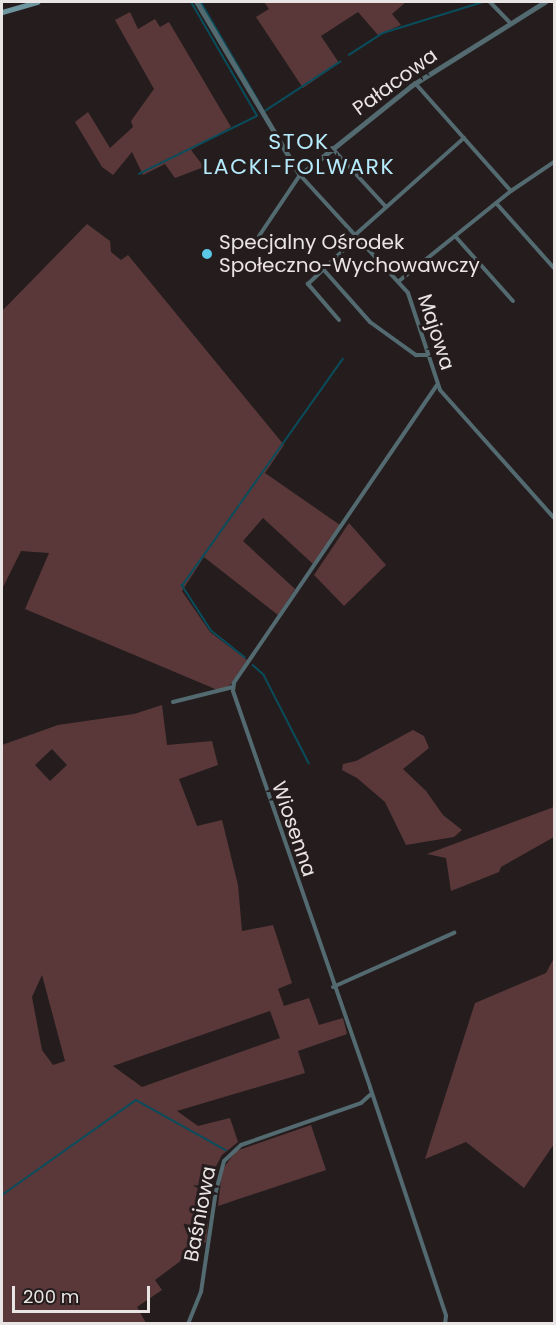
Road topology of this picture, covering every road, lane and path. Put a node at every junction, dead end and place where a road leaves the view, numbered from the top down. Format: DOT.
graph roads {
  1 [pos="38,2"];
  2 [pos="197,2"];
  3 [pos="490,2"];
  4 [pos="545,2"];
  5 [pos="2,12"];
  6 [pos="510,23"];
  7 [pos="415,83"];
  8 [pos="464,138"];
  9 [pos="332,148"];
  10 [pos="555,162"];
  11 [pos="300,175"];
  12 [pos="511,191"];
  13 [pos="496,203"];
  14 [pos="386,207"];
  15 [pos="259,236"];
  16 [pos="356,236"];
  17 [pos="455,236"];
  18 [pos="555,268"];
  19 [pos="323,269"];
  20 [pos="399,281"];
  21 [pos="513,301"];
  22 [pos="339,320"];
  23 [pos="428,355"];
  24 [pos="437,385"];
  25 [pos="555,518"];
  26 [pos="234,687"];
  27 [pos="172,702"];
  28 [pos="454,933"];
  29 [pos="333,987"];
  30 [pos="370,1095"];
  31 [pos="188,1323"];
  32 [pos="445,1323"];
  1 -- 5 [label="main road"];
  2 -- 11 [label="street, Majowa"];
  3 -- 6 [label="street"];
  4 -- 6 [label="street, Pałacowa"];
  6 -- 7 [label="street, Pałacowa"];
  7 -- 8 [label="street"];
  7 -- 9 [label="street, Pałacowa"];
  8 -- 12 [label="street"];
  8 -- 14 [label="street"];
  9 -- 11 [label="street, Pałacowa"];
  9 -- 14 [label="street"];
  10 -- 12 [label="street"];
  11 -- 15 [label="street, Pałacowa"];
  11 -- 16 [label="street, Majowa"];
  12 -- 13 [label="street"];
  13 -- 17 [label="street"];
  13 -- 18 [label="street"];
  14 -- 16 [label="street"];
  16 -- 19 [label="street"];
  16 -- 20 [label="street, Majowa"];
  17 -- 20 [label="street"];
  17 -- 21 [label="street"];
  19 -- 22 [label="street"];
  19 -- 23 [label="street"];
  20 -- 23 [label="street, Majowa"];
  23 -- 24 [label="street, Majowa"];
  24 -- 25 [label="street, Majowa"];
  24 -- 26 [label="street"];
  26 -- 27 [label="street"];
  26 -- 29 [label="street, Wiosenna"];
  28 -- 29 [label="street"];
  29 -- 30 [label="street, Wiosenna"];
  30 -- 31 [label="street, Baśniowa"];
  30 -- 32 [label="street, Wiosenna"];
}
